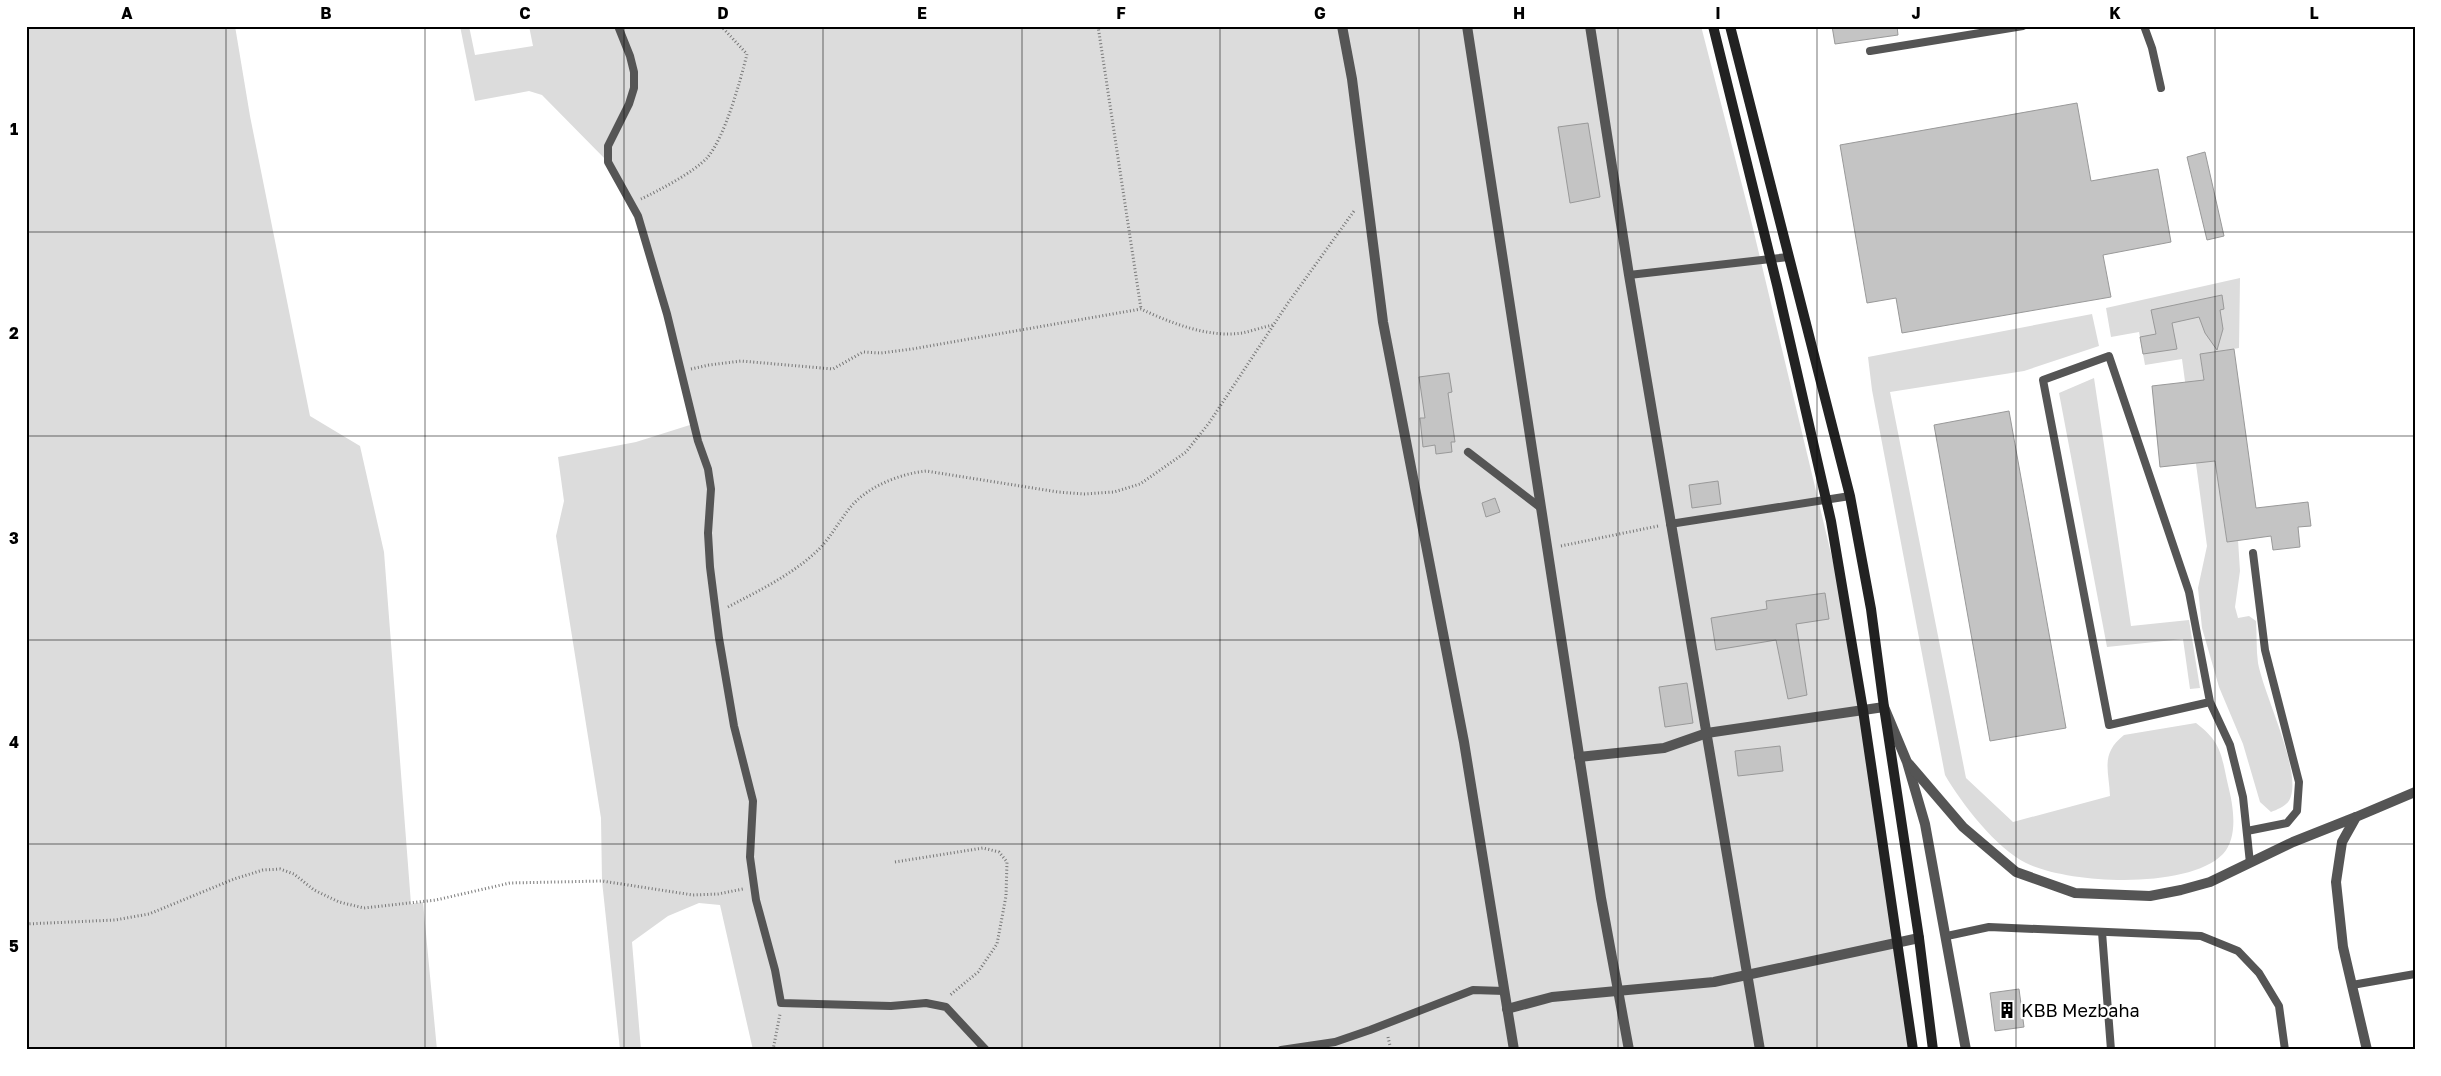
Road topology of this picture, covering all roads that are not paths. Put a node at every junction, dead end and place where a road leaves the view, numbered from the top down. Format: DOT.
graph roads {
  1 [pos="618,26"];
  2 [pos="1342,26"];
  3 [pos="1466,26"];
  4 [pos="1590,26"];
  5 [pos="1713,26"];
  6 [pos="1730,26"];
  7 [pos="2024,26"];
  8 [pos="2144,26"];
  9 [pos="1870,51"];
  10 [pos="2161,88"];
  11 [pos="1788,257"];
  12 [pos="1770,259"];
  13 [pos="1629,276"];
  14 [pos="1468,452"];
  15 [pos="1850,496"];
  16 [pos="1826,499"];
  17 [pos="1541,508"];
  18 [pos="1670,524"];
  19 [pos="2253,553"];
  20 [pos="2210,702"];
  21 [pos="1884,707"];
  22 [pos="1863,710"];
  23 [pos="1707,733"];
  24 [pos="1579,757"];
  25 [pos="1907,762"];
  26 [pos="2415,792"];
  27 [pos="2356,817"];
  28 [pos="2247,831"];
  29 [pos="2250,863"];
  30 [pos="2102,932"];
  31 [pos="1947,936"];
  32 [pos="1919,938"];
  33 [pos="1898,942"];
  34 [pos="2415,974"];
  35 [pos="1748,976"];
  36 [pos="2352,985"];
  37 [pos="1618,990"];
  38 [pos="1504,991"];
  39 [pos="1507,1009"];
  40 [pos="986,1050"];
  41 [pos="1281,1050"];
  42 [pos="1514,1050"];
  43 [pos="1629,1050"];
  44 [pos="1760,1050"];
  45 [pos="1913,1050"];
  46 [pos="1933,1050"];
  47 [pos="1966,1050"];
  48 [pos="2111,1050"];
  49 [pos="2285,1050"];
  50 [pos="2367,1050"];
  1 -- 40 [label="lane"];
  2 -- 38 [label="street"];
  3 -- 17 [label="street"];
  4 -- 13 [label="street"];
  5 -- 12 [label="main road"];
  6 -- 11 [label="main road"];
  7 -- 9 [label="lane"];
  8 -- 10 [label="lane"];
  11 -- 12 [label="lane"];
  11 -- 15 [label="main road"];
  12 -- 13 [label="lane"];
  12 -- 16 [label="main road"];
  13 -- 18 [label="street"];
  14 -- 17 [label="lane"];
  15 -- 16 [label="lane"];
  15 -- 21 [label="main road"];
  16 -- 18 [label="lane"];
  16 -- 22 [label="main road"];
  17 -- 24 [label="street"];
  18 -- 23 [label="street"];
  19 -- 28 [label="lane"];
  20 -- 20 [label="lane"];
  20 -- 28 [label="lane"];
  21 -- 22 [label="street"];
  21 -- 25 [label="street"];
  21 -- 32 [label="main road"];
  22 -- 23 [label="street"];
  22 -- 33 [label="main road"];
  23 -- 24 [label="street"];
  23 -- 35 [label="street"];
  24 -- 37 [label="street"];
  25 -- 29 [label="street"];
  25 -- 31 [label="street"];
  26 -- 27 [label="street"];
  27 -- 29 [label="street"];
  27 -- 36 [label="street"];
  28 -- 29 [label="lane"];
  30 -- 31 [label="lane"];
  30 -- 48 [label="lane"];
  30 -- 49 [label="lane"];
  31 -- 47 [label="street"];
  32 -- 33 [label="street"];
  32 -- 46 [label="main road"];
  33 -- 35 [label="street"];
  33 -- 45 [label="main road"];
  34 -- 36 [label="lane"];
  35 -- 37 [label="street"];
  35 -- 44 [label="street"];
  36 -- 50 [label="street"];
  37 -- 39 [label="street"];
  37 -- 43 [label="street"];
  38 -- 39 [label="street"];
  38 -- 41 [label="lane"];
  39 -- 42 [label="street"];
}
